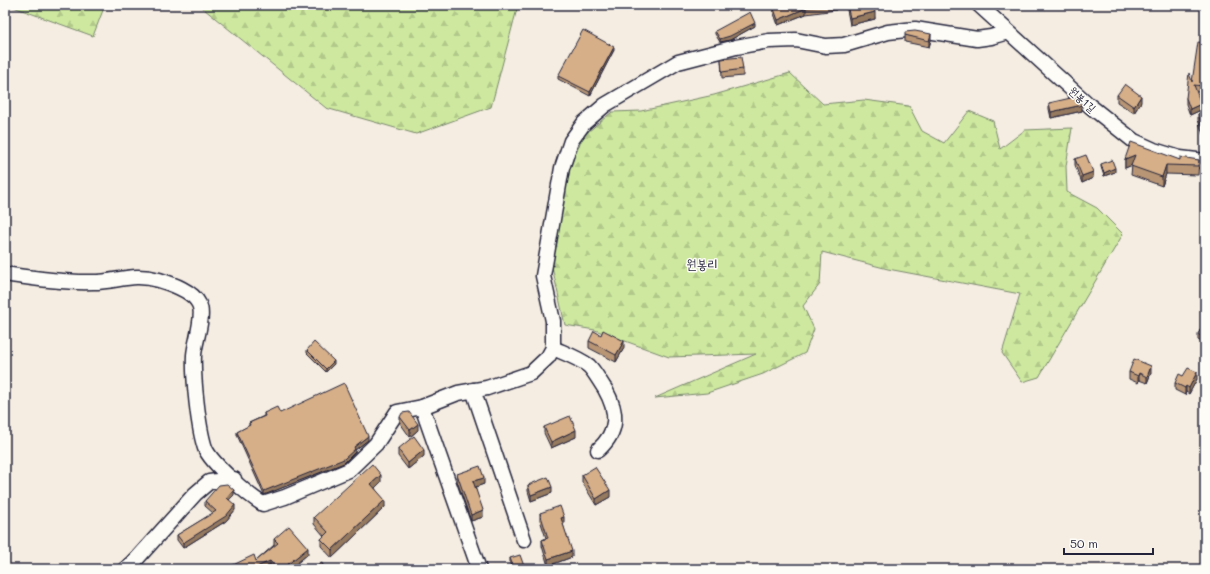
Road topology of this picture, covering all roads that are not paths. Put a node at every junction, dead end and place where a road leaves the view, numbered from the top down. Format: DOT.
graph roads {
  1 [pos="978,5"];
  2 [pos="1008,32"];
  3 [pos="1205,161"];
  4 [pos="11,275"];
  5 [pos="553,348"];
  6 [pos="473,390"];
  7 [pos="422,407"];
  8 [pos="598,450"];
  9 [pos="234,479"];
  10 [pos="524,540"];
  11 [pos="125,569"];
  12 [pos="479,569"];
  1 -- 2 [label="street, 원봉1길"];
  2 -- 3 [label="street, 원봉1길"];
  2 -- 5 [label="street"];
  4 -- 9 [label="street"];
  5 -- 6 [label="street"];
  5 -- 8 [label="street"];
  6 -- 7 [label="street"];
  6 -- 10 [label="street"];
  7 -- 9 [label="street"];
  7 -- 12 [label="street"];
  9 -- 11 [label="street"];
}
